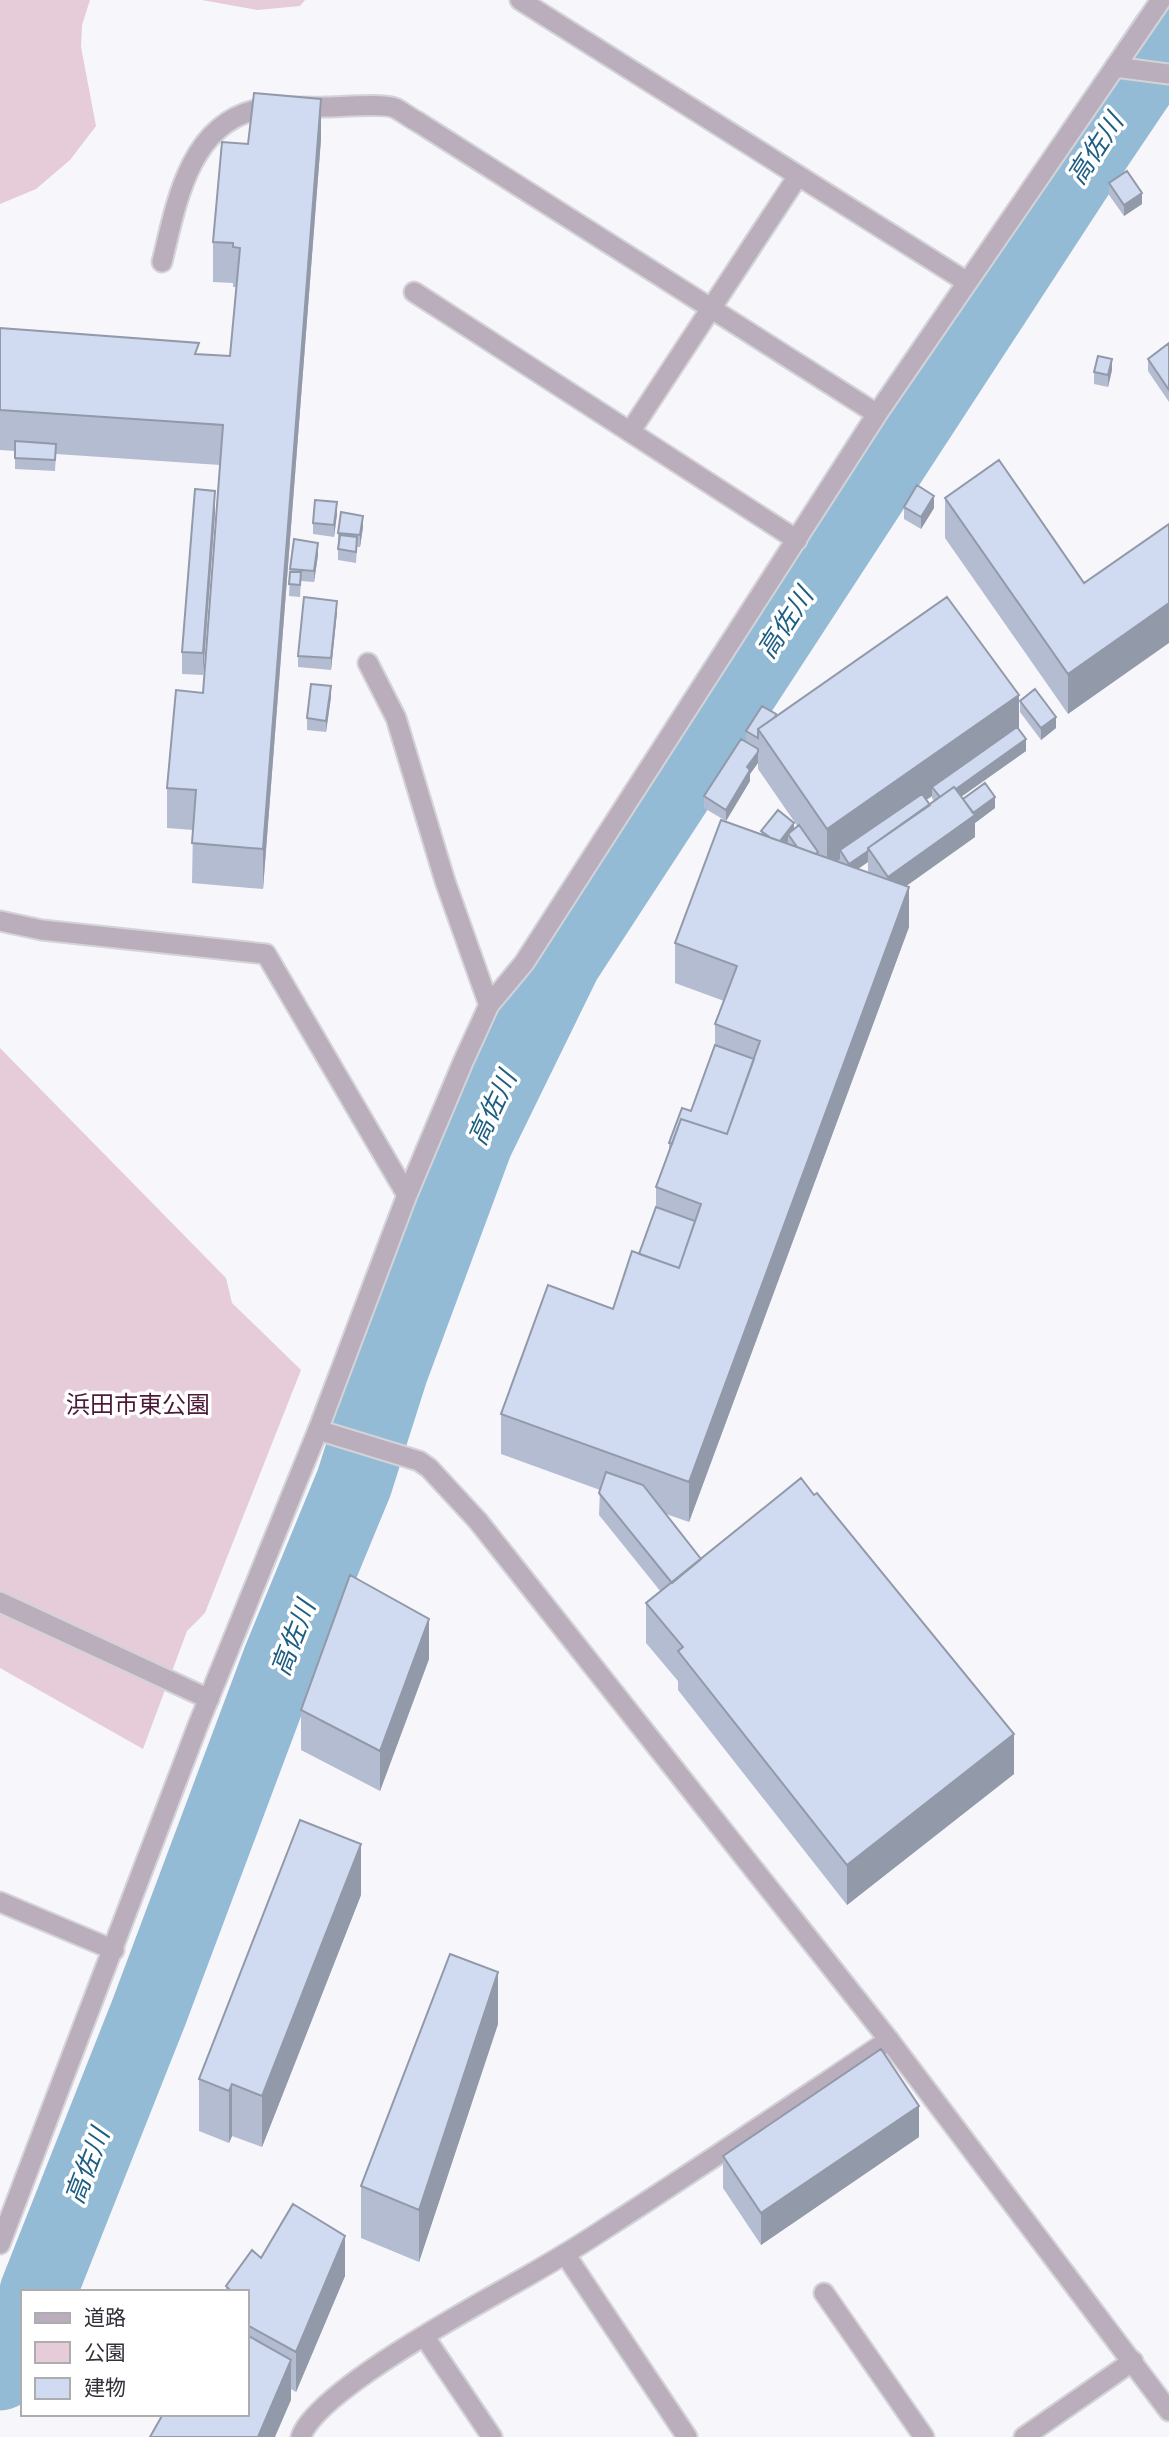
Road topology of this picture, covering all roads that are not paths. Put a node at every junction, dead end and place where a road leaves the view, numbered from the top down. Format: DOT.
graph roads {
  1 [pos="520,0"];
  2 [pos="1161,0"];
  3 [pos="1121,68"];
  4 [pos="1169,74"];
  5 [pos="798,176"];
  6 [pos="162,262"];
  7 [pos="967,282"];
  8 [pos="414,292"];
  9 [pos="711,307"];
  10 [pos="877,414"];
  11 [pos="630,432"];
  12 [pos="797,540"];
  13 [pos="368,663"];
  14 [pos="0,921"];
  15 [pos="489,1004"];
  16 [pos="407,1195"];
  17 [pos="318,1430"];
  18 [pos="0,1602"];
  19 [pos="209,1699"];
  20 [pos="0,1902"];
  21 [pos="114,1950"];
  22 [pos="889,2039"];
  23 [pos="0,2244"];
  24 [pos="565,2254"];
  25 [pos="824,2293"];
  26 [pos="424,2336"];
  27 [pos="1133,2361"];
  28 [pos="1169,2411"];
  29 [pos="301,2437"];
  30 [pos="492,2437"];
  31 [pos="687,2437"];
  32 [pos="924,2437"];
  33 [pos="1024,2437"];
  1 -- 5 [label="street"];
  2 -- 3 [label="street"];
  3 -- 4 [label="street"];
  3 -- 7 [label="street"];
  5 -- 7 [label="street"];
  5 -- 9 [label="street"];
  6 -- 9 [label="street"];
  7 -- 10 [label="street"];
  8 -- 11 [label="street"];
  9 -- 10 [label="street"];
  9 -- 11 [label="street"];
  10 -- 12 [label="street"];
  11 -- 12 [label="street"];
  12 -- 15 [label="street"];
  13 -- 15 [label="street"];
  14 -- 16 [label="street"];
  15 -- 16 [label="street"];
  16 -- 17 [label="street"];
  17 -- 19 [label="street"];
  17 -- 22 [label="street"];
  18 -- 19 [label="street"];
  19 -- 21 [label="street"];
  20 -- 21 [label="street"];
  21 -- 23 [label="street"];
  22 -- 24 [label="street"];
  22 -- 27 [label="street"];
  24 -- 26 [label="street"];
  24 -- 31 [label="street"];
  25 -- 32 [label="street"];
  26 -- 29 [label="street"];
  26 -- 30 [label="street"];
  27 -- 28 [label="street"];
  27 -- 33 [label="street"];
}
